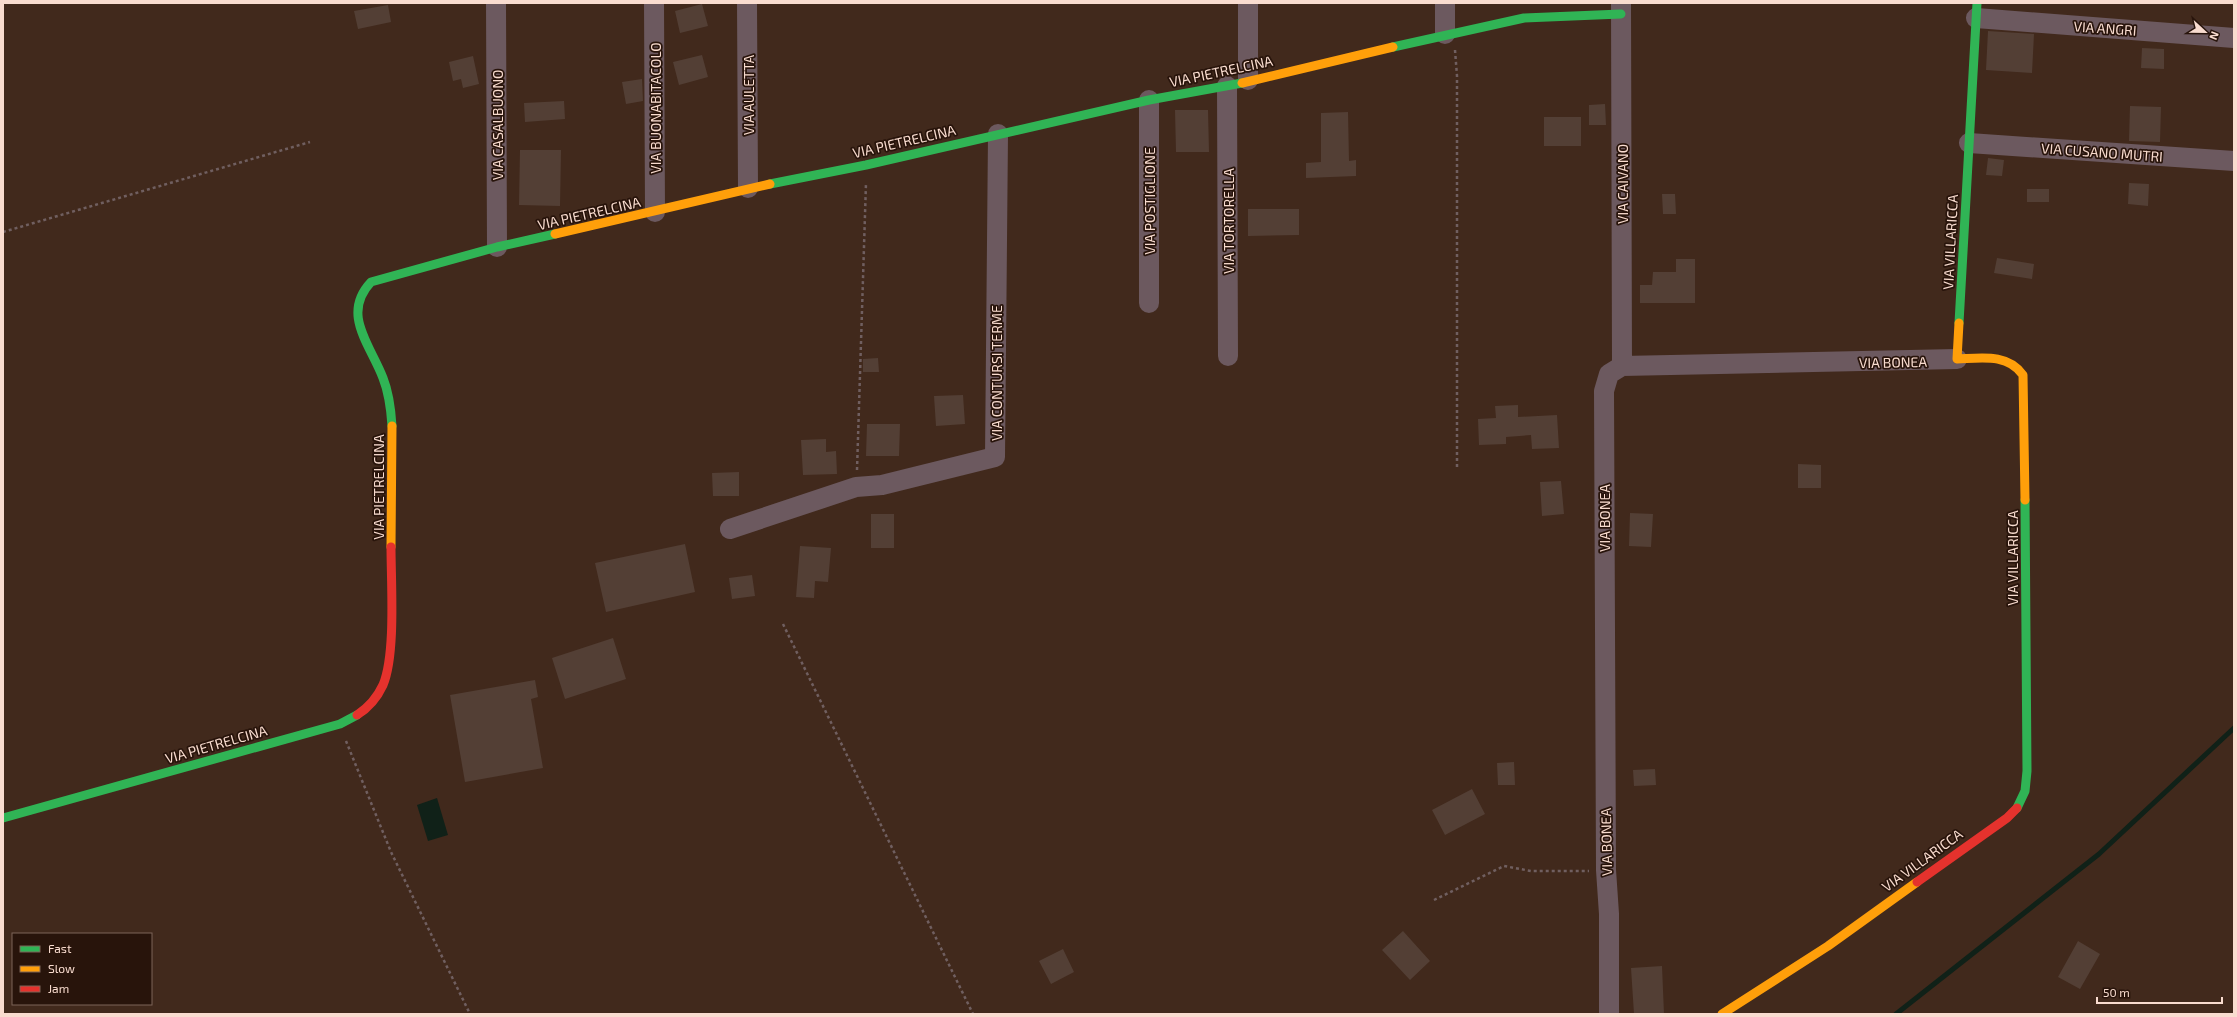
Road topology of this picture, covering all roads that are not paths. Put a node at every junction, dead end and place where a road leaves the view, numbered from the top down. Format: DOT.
graph roads {
  1 [pos="496,3"];
  2 [pos="654,3"];
  3 [pos="747,3"];
  4 [pos="1248,3"];
  5 [pos="1445,3"];
  6 [pos="1621,9"];
  7 [pos="1977,10"];
  8 [pos="1448,33"];
  9 [pos="2234,38"];
  10 [pos="1248,80"];
  11 [pos="1227,86"];
  12 [pos="1149,100"];
  13 [pos="998,134"];
  14 [pos="1969,143"];
  15 [pos="2234,162"];
  16 [pos="748,188"];
  17 [pos="655,212"];
  18 [pos="497,247"];
  19 [pos="1149,302"];
  20 [pos="1228,356"];
  21 [pos="1957,359"];
  22 [pos="1622,366"];
  23 [pos="730,530"];
  24 [pos="3,818"];
  25 [pos="1609,1014"];
  26 [pos="1722,1014"];
  1 -- 18 [label="street, VIA CASALBUONO"];
  2 -- 17 [label="street, VIA BUONABITACOLO"];
  3 -- 16 [label="street, VIA AULETTA"];
  4 -- 10 [label="street"];
  5 -- 8 [label="street"];
  6 -- 8 [label="street, VIA PIETRELCINA"];
  6 -- 22 [label="street, VIA CAIVANO"];
  7 -- 9 [label="street, VIA ANGRI"];
  7 -- 14 [label="street, VIA VILLARICCA"];
  8 -- 10 [label="street, VIA PIETRELCINA"];
  10 -- 11 [label="street, VIA PIETRELCINA"];
  11 -- 12 [label="street, VIA PIETRELCINA"];
  11 -- 20 [label="street, VIA TORTORELLA"];
  12 -- 13 [label="street, VIA PIETRELCINA"];
  12 -- 19 [label="street, VIA POSTIGLIONE"];
  13 -- 16 [label="street, VIA PIETRELCINA"];
  13 -- 23 [label="street, VIA CONTURSI TERME"];
  14 -- 15 [label="street, VIA CUSANO MUTRI"];
  14 -- 21 [label="street, VIA VILLARICCA"];
  16 -- 17 [label="street, VIA PIETRELCINA"];
  17 -- 18 [label="street, VIA PIETRELCINA"];
  18 -- 24 [label="street, VIA PIETRELCINA"];
  21 -- 22 [label="street, VIA BONEA"];
  21 -- 26 [label="street, VIA VILLARICCA"];
  22 -- 25 [label="street, VIA BONEA"];
}
